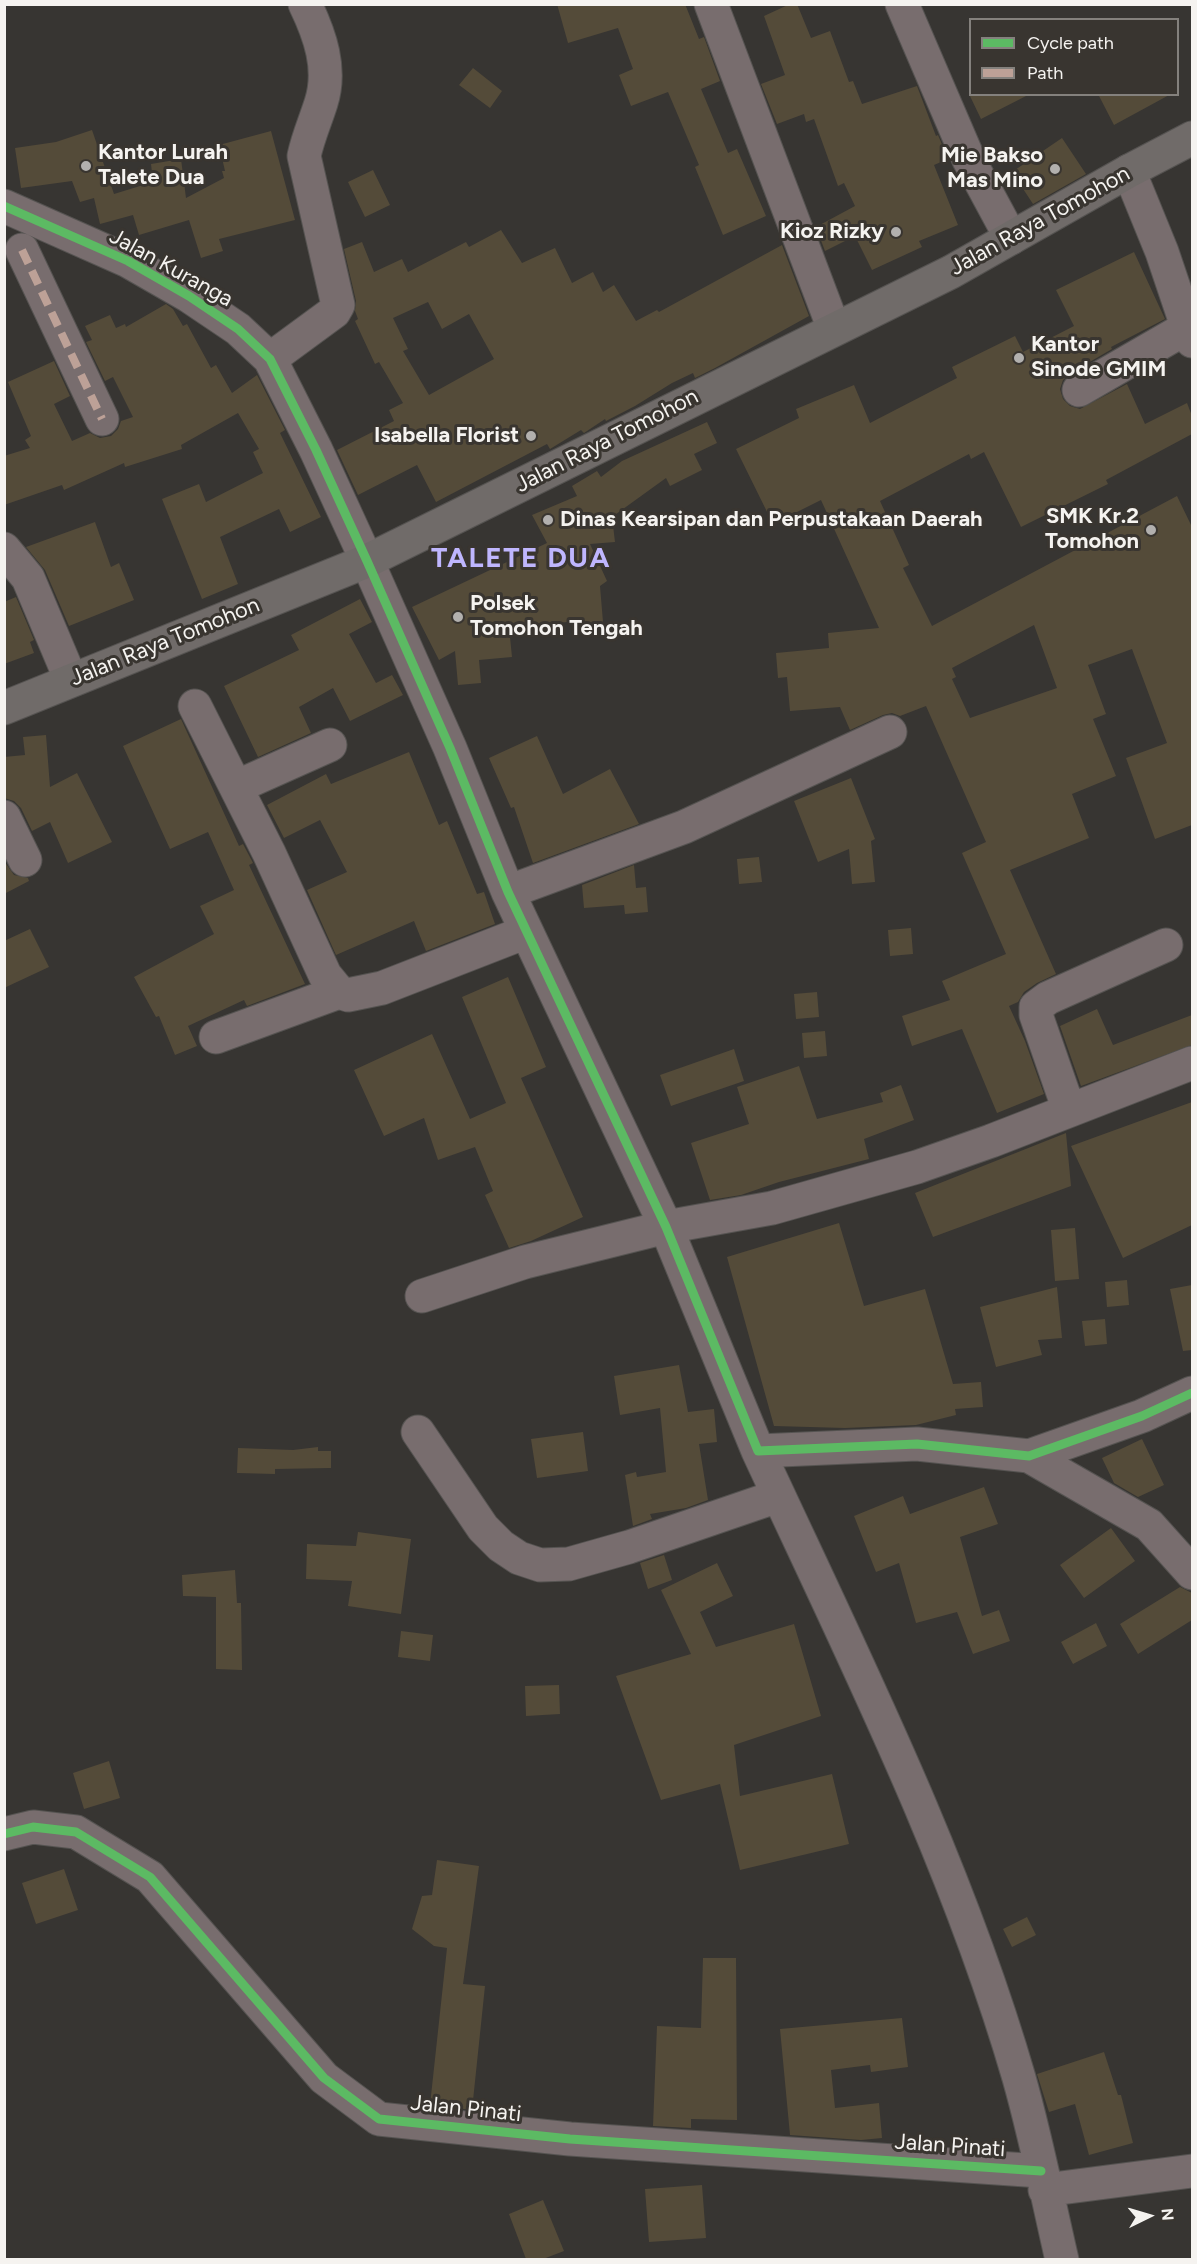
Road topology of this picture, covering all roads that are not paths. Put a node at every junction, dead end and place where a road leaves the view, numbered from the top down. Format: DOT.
graph roads {
  1 [pos="305,4"];
  2 [pos="711,4"];
  3 [pos="902,4"];
  4 [pos="1192,138"];
  5 [pos="1129,171"];
  6 [pos="4,206"];
  7 [pos="47,226"];
  8 [pos="1011,238"];
  9 [pos="13,255"];
  10 [pos="834,328"];
  11 [pos="1190,334"];
  12 [pos="270,359"];
  13 [pos="1079,390"];
  14 [pos="102,419"];
  15 [pos="4,549"];
  16 [pos="367,561"];
  17 [pos="71,680"];
  18 [pos="195,705"];
  19 [pos="4,708"];
  20 [pos="891,732"];
  21 [pos="330,745"];
  22 [pos="236,787"];
  23 [pos="4,817"];
  24 [pos="25,860"];
  25 [pos="508,892"];
  26 [pos="526,932"];
  27 [pos="1166,945"];
  28 [pos="339,992"];
  29 [pos="216,1038"];
  30 [pos="1192,1063"];
  31 [pos="1069,1110"];
  32 [pos="666,1227"];
  33 [pos="422,1296"];
  34 [pos="1192,1394"];
  35 [pos="418,1432"];
  36 [pos="758,1451"];
  37 [pos="1029,1456"];
  38 [pos="778,1496"];
  39 [pos="1192,1573"];
  40 [pos="4,1834"];
  41 [pos="1192,2171"];
  42 [pos="1043,2181"];
  43 [pos="1062,2259"];
  1 -- 12 [label="street"];
  2 -- 10 [label="street"];
  3 -- 8 [label="street"];
  4 -- 5 [label="highway, Jalan Raya Tomohon"];
  5 -- 8 [label="highway, Jalan Raya Tomohon"];
  5 -- 11 [label="street"];
  6 -- 7 [label="street, Jalan Kuranga"];
  7 -- 9 [label="street"];
  7 -- 12 [label="street, Jalan Kuranga"];
  8 -- 10 [label="highway, Jalan Raya Tomohon"];
  9 -- 14 [label="street"];
  10 -- 16 [label="highway, Jalan Raya Tomohon"];
  11 -- 13 [label="street"];
  12 -- 16 [label="street, Jalan Kuranga"];
  15 -- 17 [label="street"];
  16 -- 17 [label="highway, Jalan Raya Tomohon"];
  16 -- 25 [label="street, Jalan Kuranga"];
  17 -- 19 [label="highway, Jalan Raya Tomohon"];
  18 -- 22 [label="street"];
  20 -- 25 [label="street"];
  21 -- 22 [label="street"];
  22 -- 28 [label="street"];
  23 -- 24 [label="street"];
  25 -- 26 [label="street, Jalan Kuranga"];
  26 -- 28 [label="street"];
  26 -- 32 [label="street, Jalan Kuranga"];
  27 -- 31 [label="street"];
  28 -- 29 [label="street"];
  30 -- 31 [label="street"];
  31 -- 32 [label="street"];
  32 -- 33 [label="street"];
  32 -- 36 [label="street, Jalan Kuranga"];
  34 -- 37 [label="street"];
  35 -- 38 [label="street"];
  36 -- 37 [label="street"];
  36 -- 38 [label="street, Jalan Kuranga"];
  37 -- 39 [label="street"];
  38 -- 42 [label="street, Jalan Kuranga"];
  40 -- 42 [label="street, Jalan Pinati"];
  41 -- 42 [label="street, Jalan Pinati"];
  42 -- 43 [label="street, Jalan Kuranga"];
}
